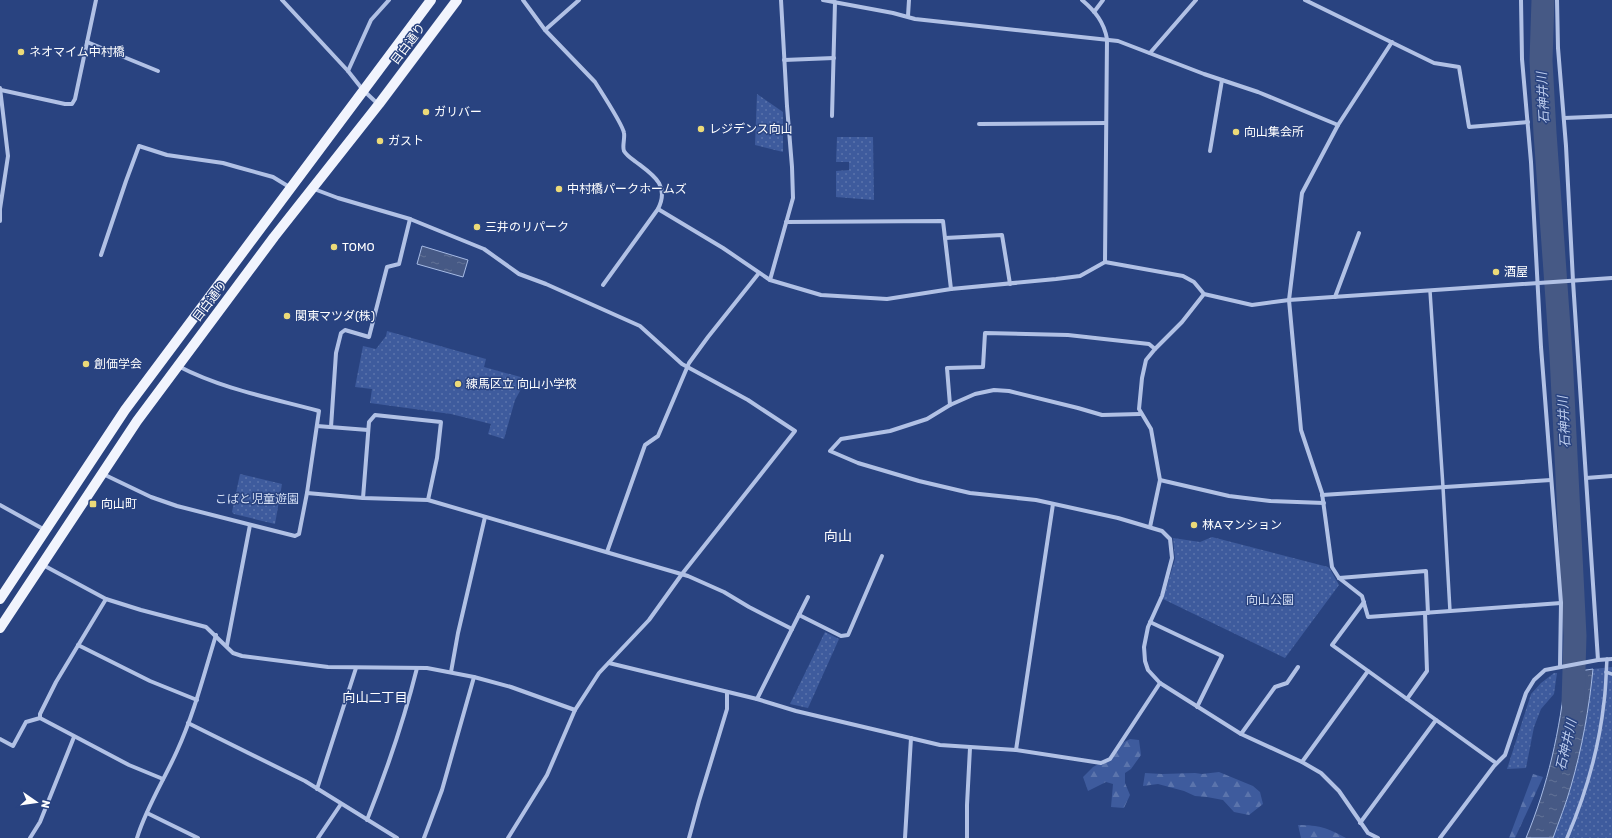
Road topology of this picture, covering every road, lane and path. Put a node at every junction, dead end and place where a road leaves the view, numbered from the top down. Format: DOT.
graph roads {
  1 [pos="96,0"];
  2 [pos="282,0"];
  3 [pos="389,0"];
  4 [pos="431,0"];
  5 [pos="457,0"];
  6 [pos="523,0"];
  7 [pos="579,0"];
  8 [pos="781,0"];
  9 [pos="823,0"];
  10 [pos="909,0"];
  11 [pos="1082,0"];
  12 [pos="1103,0"];
  13 [pos="1196,0"];
  14 [pos="1305,0"];
  15 [pos="1521,0"];
  16 [pos="1557,0"];
  17 [pos="835,2"];
  18 [pos="1094,12"];
  19 [pos="908,16"];
  20 [pos="545,30"];
  21 [pos="1107,39"];
  22 [pos="87,42"];
  23 [pos="1392,42"];
  24 [pos="1150,53"];
  25 [pos="834,58"];
  26 [pos="784,60"];
  27 [pos="158,71"];
  28 [pos="348,71"];
  29 [pos="1222,80"];
  30 [pos="1,89"];
  31 [pos="363,90"];
  32 [pos="379,104"];
  33 [pos="832,116"];
  34 [pos="1612,116"];
  35 [pos="1564,118"];
  36 [pos="1528,122"];
  37 [pos="1106,123"];
  38 [pos="979,124"];
  39 [pos="1338,125"];
  40 [pos="1210,151"];
  41 [pos="292,188"];
  42 [pos="312,188"];
  43 [pos="0,209"];
  44 [pos="658,209"];
  45 [pos="410,219"];
  46 [pos="0,221"];
  47 [pos="786,222"];
  48 [pos="1359,233"];
  49 [pos="945,238"];
  50 [pos="101,255"];
  51 [pos="1104,262"];
  52 [pos="759,273"];
  53 [pos="1612,278"];
  54 [pos="770,280"];
  55 [pos="1573,281"];
  56 [pos="1537,283"];
  57 [pos="1010,284"];
  58 [pos="603,285"];
  59 [pos="951,289"];
  60 [pos="1430,291"];
  61 [pos="1204,294"];
  62 [pos="1336,297"];
  63 [pos="1289,300"];
  64 [pos="1155,349"];
  65 [pos="177,366"];
  66 [pos="688,367"];
  67 [pos="950,405"];
  68 [pos="1140,414"];
  69 [pos="317,426"];
  70 [pos="331,427"];
  71 [pos="368,430"];
  72 [pos="103,474"];
  73 [pos="1612,476"];
  74 [pos="1586,478"];
  75 [pos="1160,480"];
  76 [pos="1551,480"];
  77 [pos="1444,488"];
  78 [pos="307,493"];
  79 [pos="1322,495"];
  80 [pos="363,498"];
  81 [pos="428,500"];
  82 [pos="1324,503"];
  83 [pos="1053,504"];
  84 [pos="0,505"];
  85 [pos="485,517"];
  86 [pos="250,525"];
  87 [pos="1150,526"];
  88 [pos="45,530"];
  89 [pos="607,552"];
  90 [pos="882,556"];
  91 [pos="42,564"];
  92 [pos="682,574"];
  93 [pos="1339,578"];
  94 [pos="808,597"];
  95 [pos="0,599"];
  96 [pos="106,599"];
  97 [pos="1364,602"];
  98 [pos="1561,603"];
  99 [pos="1450,611"];
  100 [pos="1426,613"];
  101 [pos="799,615"];
  102 [pos="1150,622"];
  103 [pos="0,628"];
  104 [pos="792,629"];
  105 [pos="216,635"];
  106 [pos="78,645"];
  107 [pos="227,645"];
  108 [pos="1607,659"];
  109 [pos="1612,659"];
  110 [pos="1598,660"];
  111 [pos="609,663"];
  112 [pos="1560,666"];
  113 [pos="1298,667"];
  114 [pos="356,668"];
  115 [pos="417,668"];
  116 [pos="1368,671"];
  117 [pos="451,672"];
  118 [pos="1606,672"];
  119 [pos="1612,674"];
  120 [pos="474,677"];
  121 [pos="1160,683"];
  122 [pos="727,692"];
  123 [pos="757,699"];
  124 [pos="1406,699"];
  125 [pos="197,700"];
  126 [pos="1197,707"];
  127 [pos="574,710"];
  128 [pos="40,718"];
  129 [pos="1436,720"];
  130 [pos="188,723"];
  131 [pos="1241,734"];
  132 [pos="74,737"];
  133 [pos="911,738"];
  134 [pos="0,739"];
  135 [pos="970,748"];
  136 [pos="1016,750"];
  137 [pos="1302,762"];
  138 [pos="1496,763"];
  139 [pos="163,779"];
  140 [pos="317,789"];
  141 [pos="341,804"];
  142 [pos="147,813"];
  143 [pos="367,820"];
  144 [pos="1360,823"];
  145 [pos="30,838"];
  146 [pos="137,838"];
  147 [pos="198,838"];
  148 [pos="318,838"];
  149 [pos="397,838"];
  150 [pos="424,838"];
  151 [pos="508,838"];
  152 [pos="689,838"];
  153 [pos="905,838"];
  154 [pos="968,838"];
  155 [pos="1378,838"];
  156 [pos="1440,838"];
  157 [pos="1567,838"];
  1 -- 22 [label="street"];
  2 -- 28 [label="street"];
  3 -- 28 [label="street"];
  4 -- 31 [label="main road, 目白通り"];
  5 -- 32 [label="main road, 目白通り"];
  6 -- 20 [label="street"];
  7 -- 20 [label="street"];
  8 -- 26 [label="street"];
  9 -- 17 [label="street"];
  10 -- 19 [label="street"];
  11 -- 18 [label="street"];
  12 -- 18 [label="street"];
  13 -- 24 [label="street"];
  14 -- 23 [label="street"];
  15 -- 36 [label="street"];
  16 -- 35 [label="street"];
  17 -- 19 [label="street"];
  17 -- 25 [label="street"];
  18 -- 21 [label="street"];
  19 -- 21 [label="street"];
  20 -- 44 [label="street"];
  21 -- 24 [label="street"];
  21 -- 37 [label="street"];
  22 -- 27 [label="street"];
  22 -- 30 [label="street"];
  23 -- 36 [label="street"];
  23 -- 39 [label="street"];
  24 -- 29 [label="street"];
  25 -- 26 [label="street"];
  25 -- 33 [label="street"];
  26 -- 47 [label="street"];
  28 -- 31 [label="street"];
  29 -- 39 [label="street"];
  29 -- 40 [label="street"];
  30 -- 43 [label="street"];
  31 -- 32 [label="street"];
  31 -- 41 [label="main road, 目白通り"];
  32 -- 42 [label="main road, 目白通り"];
  34 -- 35 [label="street"];
  35 -- 55 [label="street"];
  36 -- 56 [label="street"];
  37 -- 38 [label="street"];
  37 -- 51 [label="street"];
  39 -- 63 [label="street"];
  41 -- 50 [label="street"];
  41 -- 88 [label="main road, 目白通り"];
  42 -- 45 [label="street"];
  42 -- 65 [label="main road, 目白通り"];
  43 -- 46 [label="street"];
  44 -- 52 [label="street"];
  44 -- 58 [label="street"];
  45 -- 66 [label="street"];
  45 -- 70 [label="street"];
  47 -- 49 [label="street"];
  47 -- 54 [label="street"];
  48 -- 62 [label="street"];
  49 -- 57 [label="street"];
  49 -- 59 [label="street"];
  51 -- 57 [label="street"];
  51 -- 61 [label="street"];
  52 -- 54 [label="street"];
  52 -- 66 [label="street"];
  53 -- 55 [label="street"];
  54 -- 59 [label="street"];
  55 -- 56 [label="street"];
  55 -- 74 [label="street"];
  56 -- 60 [label="street"];
  56 -- 76 [label="street"];
  57 -- 59 [label="street"];
  60 -- 62 [label="street"];
  60 -- 77 [label="street"];
  61 -- 63 [label="street"];
  61 -- 64 [label="street"];
  62 -- 63 [label="street"];
  63 -- 79 [label="street"];
  64 -- 67 [label="street"];
  64 -- 68 [label="street"];
  65 -- 69 [label="street"];
  65 -- 72 [label="main road, 目白通り"];
  66 -- 89 [label="street"];
  66 -- 92 [label="street"];
  67 -- 68 [label="street"];
  67 -- 83 [label="street"];
  68 -- 75 [label="street"];
  69 -- 70 [label="street"];
  69 -- 78 [label="street"];
  70 -- 71 [label="street"];
  71 -- 80 [label="street"];
  71 -- 81 [label="street"];
  72 -- 86 [label="street"];
  72 -- 91 [label="main road, 目白通り"];
  73 -- 74 [label="street"];
  74 -- 110 [label="street"];
  75 -- 82 [label="street"];
  75 -- 87 [label="street"];
  76 -- 77 [label="street"];
  76 -- 98 [label="street"];
  77 -- 79 [label="street"];
  77 -- 99 [label="street"];
  78 -- 80 [label="street"];
  78 -- 86 [label="street"];
  79 -- 82 [label="street"];
  80 -- 81 [label="street"];
  81 -- 85 [label="street"];
  82 -- 93 [label="street"];
  83 -- 87 [label="street"];
  83 -- 136 [label="street"];
  84 -- 88 [label="street"];
  85 -- 89 [label="street"];
  85 -- 117 [label="street"];
  86 -- 107 [label="street"];
  87 -- 102 [label="street"];
  88 -- 95 [label="main road, 目白通り"];
  89 -- 92 [label="street"];
  90 -- 101 [label="street"];
  91 -- 96 [label="street"];
  91 -- 103 [label="main road, 目白通り"];
  92 -- 104 [label="street"];
  92 -- 111 [label="street"];
  93 -- 97 [label="street"];
  93 -- 100 [label="street"];
  94 -- 101 [label="street"];
  96 -- 105 [label="street"];
  96 -- 106 [label="street"];
  97 -- 100 [label="street"];
  97 -- 116 [label="street"];
  98 -- 99 [label="street"];
  98 -- 112 [label="street"];
  99 -- 100 [label="street"];
  100 -- 124 [label="street"];
  101 -- 104 [label="street"];
  102 -- 121 [label="street"];
  102 -- 126 [label="street"];
  104 -- 123 [label="street"];
  105 -- 107 [label="street"];
  105 -- 125 [label="street"];
  106 -- 125 [label="street"];
  106 -- 128 [label="street"];
  107 -- 114 [label="street"];
  108 -- 109 [label="street"];
  108 -- 110 [label="street"];
  108 -- 118 [label="street"];
  110 -- 112 [label="street"];
  111 -- 122 [label="street"];
  111 -- 127 [label="street"];
  112 -- 138 [label="street"];
  113 -- 131 [label="street"];
  114 -- 115 [label="street"];
  114 -- 140 [label="street"];
  115 -- 117 [label="street"];
  115 -- 143 [label="street"];
  116 -- 124 [label="street"];
  116 -- 137 [label="street"];
  117 -- 120 [label="street"];
  118 -- 119 [label="street"];
  118 -- 157 [label="street"];
  120 -- 127 [label="street"];
  120 -- 150 [label="street"];
  121 -- 126 [label="street"];
  121 -- 136 [label="street"];
  122 -- 123 [label="street"];
  122 -- 152 [label="street"];
  123 -- 133 [label="street"];
  124 -- 129 [label="street"];
  125 -- 130 [label="street"];
  126 -- 131 [label="street"];
  127 -- 151 [label="street"];
  128 -- 132 [label="street"];
  128 -- 134 [label="street"];
  129 -- 138 [label="street"];
  129 -- 144 [label="street"];
  130 -- 139 [label="street"];
  130 -- 140 [label="street"];
  131 -- 137 [label="street"];
  132 -- 139 [label="street"];
  132 -- 145 [label="street"];
  133 -- 135 [label="street"];
  133 -- 153 [label="street"];
  135 -- 136 [label="street"];
  135 -- 154 [label="street"];
  137 -- 144 [label="street"];
  138 -- 156 [label="street"];
  139 -- 142 [label="street"];
  140 -- 141 [label="street"];
  141 -- 143 [label="street"];
  141 -- 148 [label="street"];
  142 -- 146 [label="street"];
  142 -- 147 [label="street"];
  143 -- 149 [label="street"];
  144 -- 155 [label="street"];
}
